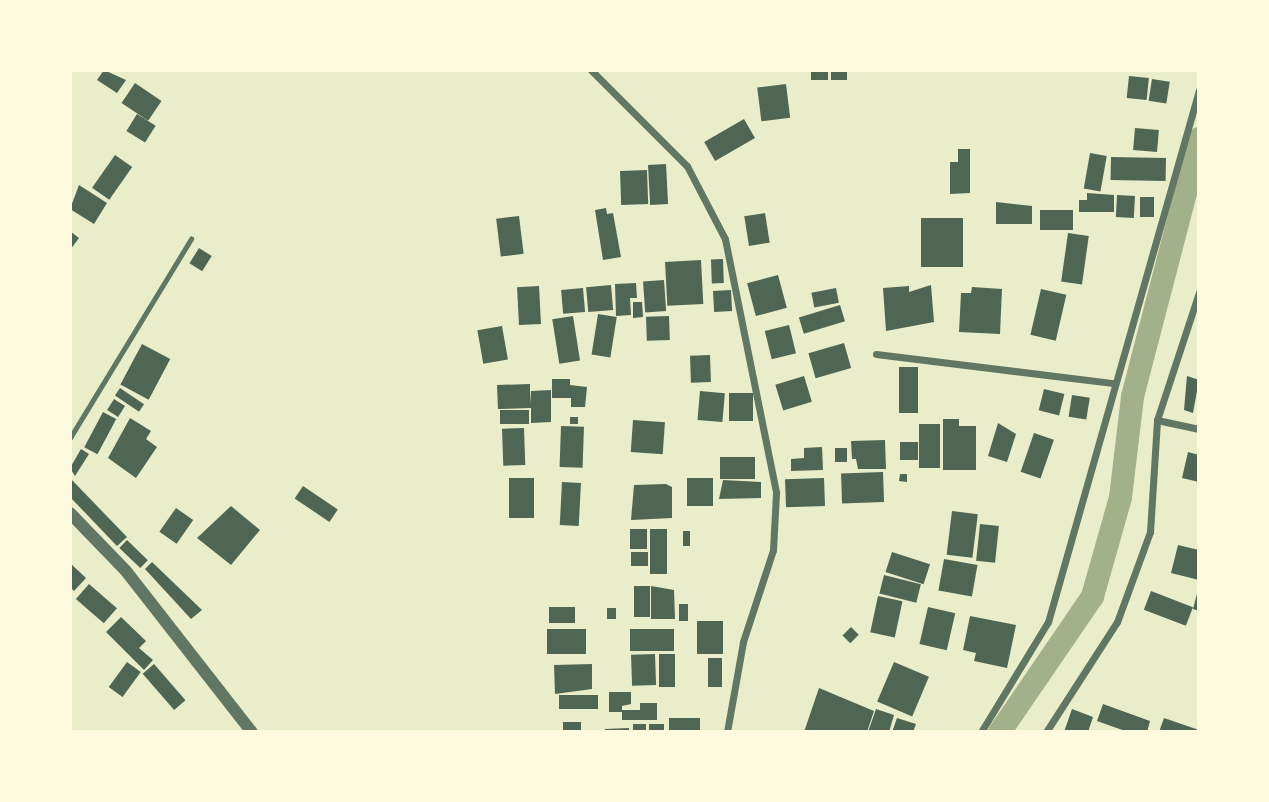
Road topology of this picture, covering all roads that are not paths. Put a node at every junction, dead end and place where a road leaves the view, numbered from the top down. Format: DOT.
graph roads {
  1 [pos="591,70"];
  2 [pos="1199,90"];
  3 [pos="191,239"];
  4 [pos="1199,292"];
  5 [pos="876,354"];
  6 [pos="1113,383"];
  7 [pos="1157,420"];
  8 [pos="1199,429"];
  9 [pos="70,438"];
  10 [pos="70,513"];
  11 [pos="252,732"];
  12 [pos="727,732"];
  13 [pos="981,732"];
  14 [pos="1046,732"];
  1 -- 12 [label="street"];
  2 -- 6 [label="street"];
  3 -- 9 [label="lane"];
  4 -- 7 [label="street"];
  5 -- 6 [label="street"];
  6 -- 13 [label="street"];
  7 -- 8 [label="street"];
  7 -- 14 [label="street"];
  10 -- 11 [label="street"];
}
